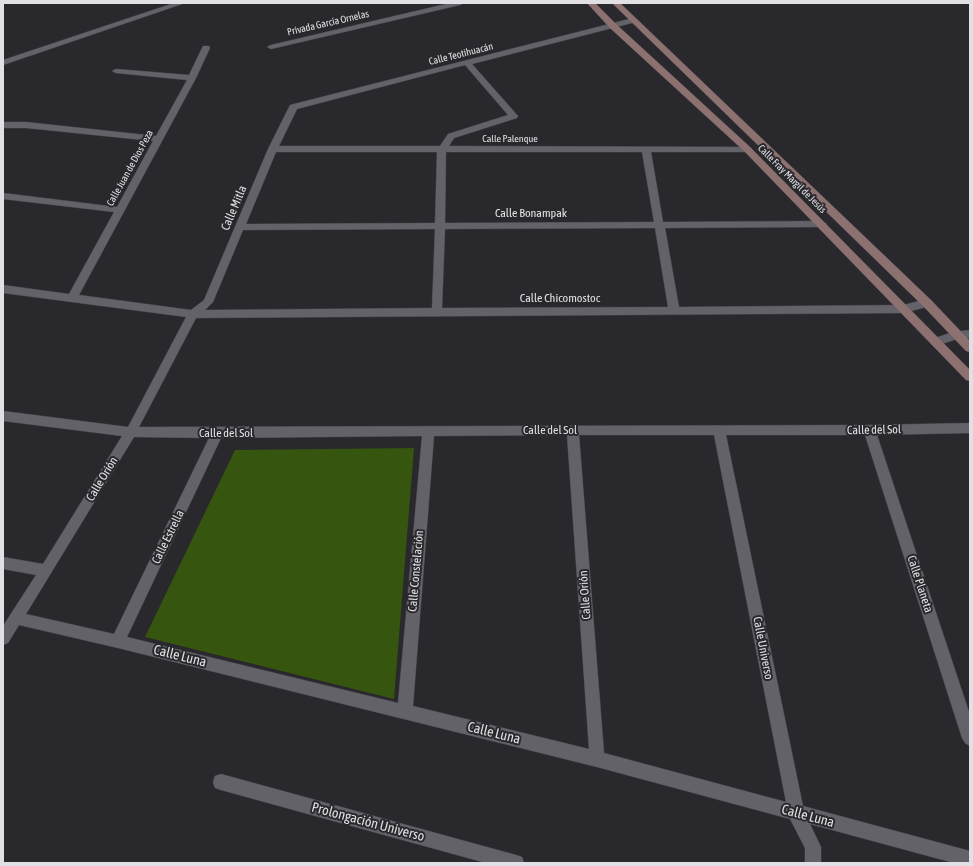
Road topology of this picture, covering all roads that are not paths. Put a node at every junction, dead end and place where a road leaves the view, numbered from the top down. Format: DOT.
graph roads {
  1 [pos="181,3"];
  2 [pos="460,3"];
  3 [pos="592,3"];
  4 [pos="616,3"];
  5 [pos="633,20"];
  6 [pos="613,26"];
  7 [pos="271,46"];
  8 [pos="206,48"];
  9 [pos="3,63"];
  10 [pos="468,64"];
  11 [pos="116,71"];
  12 [pos="192,78"];
  13 [pos="293,107"];
  14 [pos="3,125"];
  15 [pos="159,139"];
  16 [pos="273,149"];
  17 [pos="747,149"];
  18 [pos="442,150"];
  19 [pos="646,150"];
  20 [pos="3,196"];
  21 [pos="120,210"];
  22 [pos="822,224"];
  23 [pos="660,225"];
  24 [pos="439,226"];
  25 [pos="240,227"];
  26 [pos="3,289"];
  27 [pos="72,298"];
  28 [pos="927,303"];
  29 [pos="903,309"];
  30 [pos="674,311"];
  31 [pos="437,312"];
  32 [pos="193,314"];
  33 [pos="970,334"];
  34 [pos="957,335"];
  35 [pos="936,342"];
  36 [pos="970,348"];
  37 [pos="970,377"];
  38 [pos="3,416"];
  39 [pos="970,428"];
  40 [pos="573,430"];
  41 [pos="720,430"];
  42 [pos="869,430"];
  43 [pos="428,431"];
  44 [pos="130,432"];
  45 [pos="218,433"];
  46 [pos="3,563"];
  47 [pos="46,571"];
  48 [pos="16,618"];
  49 [pos="3,638"];
  50 [pos="118,641"];
  51 [pos="405,710"];
  52 [pos="970,738"];
  53 [pos="597,759"];
  54 [pos="221,782"];
  55 [pos="796,813"];
  56 [pos="970,859"];
  57 [pos="516,863"];
  58 [pos="813,863"];
  1 -- 9 [label="street"];
  2 -- 7 [label="street, Privada García Ornelas"];
  3 -- 6 [label="street, Calle Fray Margil de Jesús"];
  4 -- 5 [label="street, Calle Fray Margil de Jesús"];
  5 -- 6 [label="street, Calle Teotihuacán"];
  5 -- 28 [label="street, Calle Fray Margil de Jesús"];
  6 -- 10 [label="street, Calle Teotihuacán"];
  6 -- 17 [label="street, Calle Fray Margil de Jesús"];
  8 -- 12 [label="street, Calle Juan de Dios Peza"];
  10 -- 13 [label="street, Calle Teotihuacán"];
  10 -- 18 [label="street"];
  11 -- 12 [label="street"];
  12 -- 15 [label="street, Calle Juan de Dios Peza"];
  13 -- 16 [label="street, Calle Mitla"];
  14 -- 15 [label="street"];
  15 -- 21 [label="street, Calle Juan de Dios Peza"];
  16 -- 18 [label="street, Calle Palenque"];
  16 -- 25 [label="street, Calle Mitla"];
  17 -- 19 [label="street, Calle Palenque"];
  17 -- 22 [label="street, Calle Fray Margil de Jesús"];
  18 -- 19 [label="street, Calle Palenque"];
  18 -- 24 [label="street"];
  19 -- 23 [label="street"];
  20 -- 21 [label="street"];
  21 -- 27 [label="street, Calle Juan de Dios Peza"];
  22 -- 23 [label="street, Calle Bonampak"];
  22 -- 29 [label="street, Calle Fray Margil de Jesús"];
  23 -- 24 [label="street, Calle Bonampak"];
  23 -- 30 [label="street"];
  24 -- 25 [label="street, Calle Bonampak"];
  24 -- 31 [label="street"];
  25 -- 32 [label="street, Calle Mitla"];
  26 -- 27 [label="street, Calle Chicomostoc"];
  27 -- 32 [label="street, Calle Chicomostoc"];
  28 -- 29 [label="street, Calle Chicomostoc"];
  28 -- 34 [label="street, Calle Fray Margil de Jesús"];
  29 -- 30 [label="street, Calle Chicomostoc"];
  29 -- 35 [label="street, Calle Fray Margil de Jesús"];
  30 -- 31 [label="street, Calle Chicomostoc"];
  31 -- 32 [label="street, Calle Chicomostoc"];
  32 -- 44 [label="street, Calle Orión"];
  33 -- 34 [label="street"];
  34 -- 35 [label="street"];
  34 -- 36 [label="street, Calle Fray Margil de Jesús"];
  35 -- 37 [label="street, Calle Fray Margil de Jesús"];
  38 -- 44 [label="street, Calle del Sol"];
  39 -- 42 [label="street, Calle del Sol"];
  40 -- 41 [label="street, Calle del Sol"];
  40 -- 43 [label="street, Calle del Sol"];
  40 -- 53 [label="street, Calle Orión"];
  41 -- 42 [label="street, Calle del Sol"];
  41 -- 55 [label="street, Calle Universo"];
  42 -- 52 [label="street, Calle Planeta"];
  43 -- 45 [label="street, Calle del Sol"];
  43 -- 51 [label="street, Calle Constelación"];
  44 -- 45 [label="street, Calle del Sol"];
  44 -- 47 [label="street, Calle Orión"];
  45 -- 50 [label="street, Calle Estrella"];
  46 -- 47 [label="street"];
  47 -- 48 [label="street, Calle Orión"];
  48 -- 49 [label="street, Calle Orión"];
  48 -- 50 [label="street, Calle Luna"];
  50 -- 51 [label="street, Calle Luna"];
  51 -- 53 [label="street, Calle Luna"];
  53 -- 55 [label="street, Calle Luna"];
  54 -- 57 [label="street, Prolongación Universo"];
  55 -- 56 [label="street, Calle Luna"];
  55 -- 58 [label="street, Calle Universo"];
}
